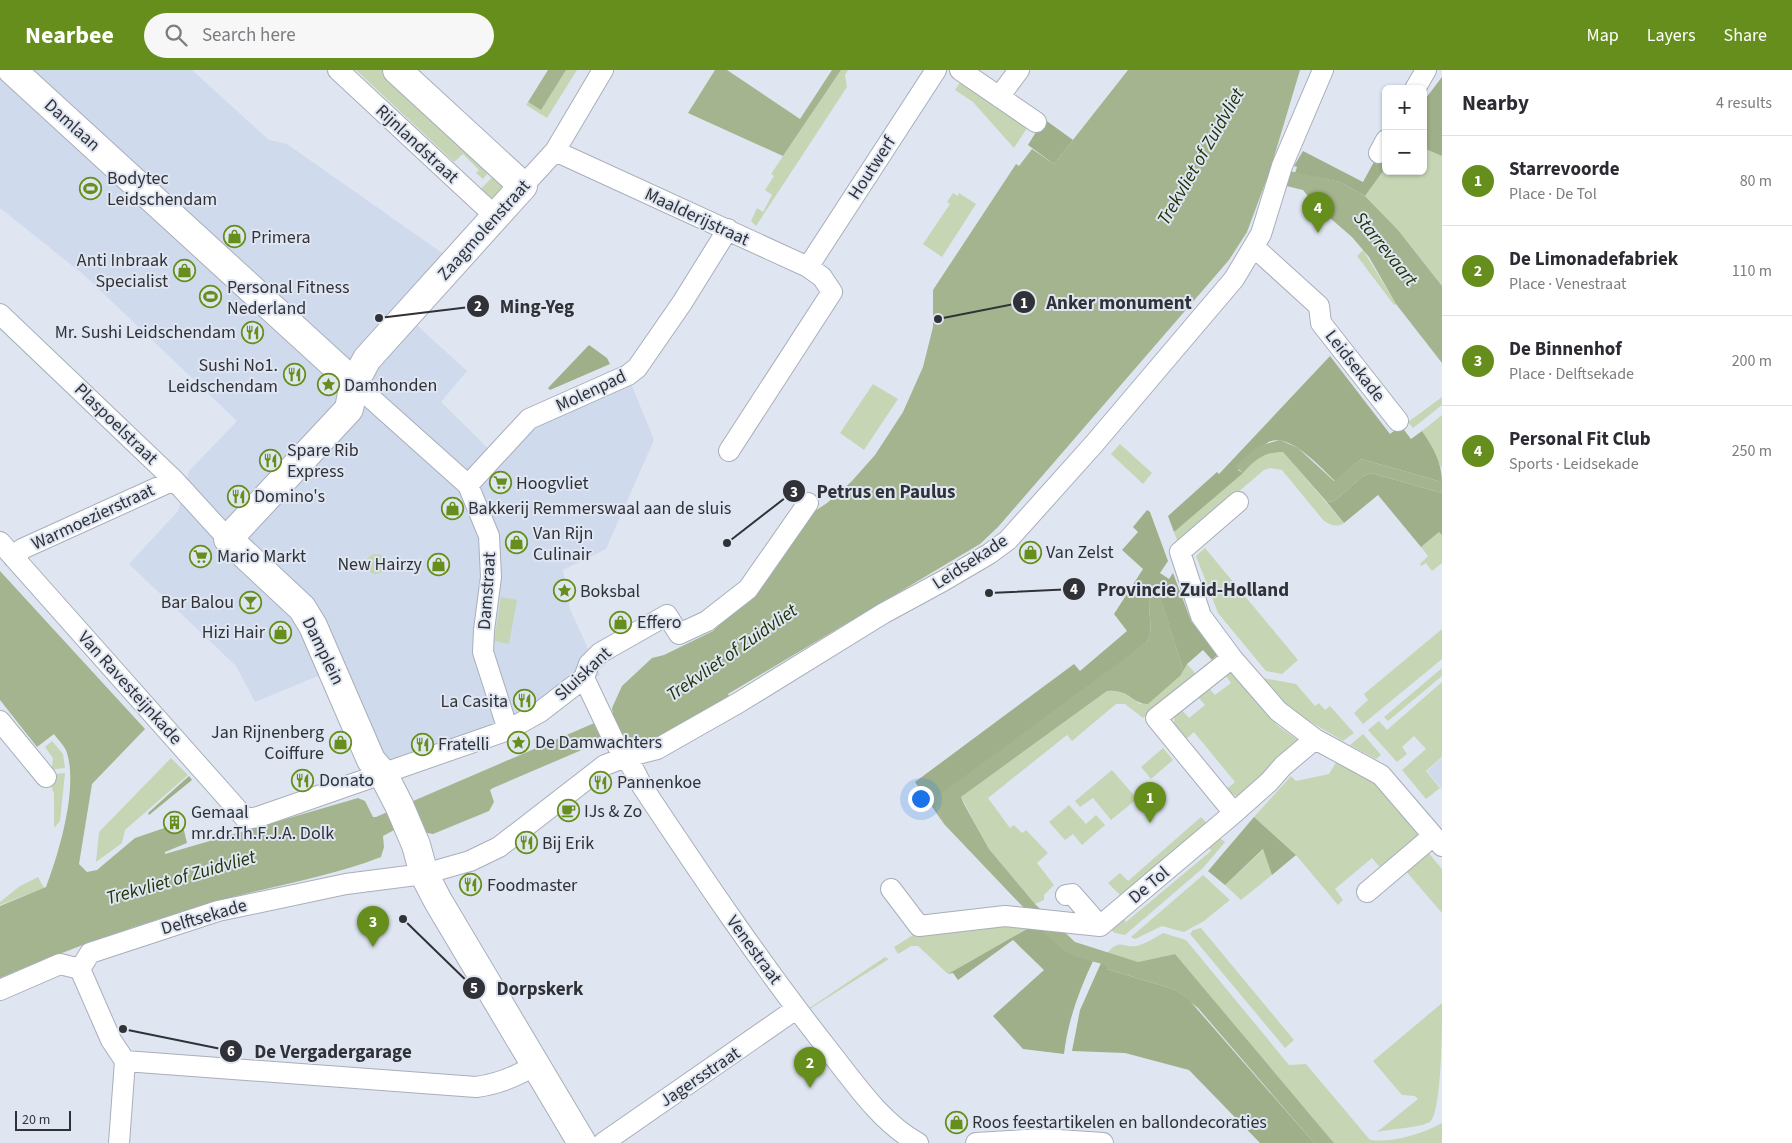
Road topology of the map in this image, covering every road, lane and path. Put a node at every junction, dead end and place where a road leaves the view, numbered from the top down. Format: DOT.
graph roads {
  1 [pos="12,70"];
  2 [pos="338,70"];
  3 [pos="396,70"];
  4 [pos="604,70"];
  5 [pos="936,70"];
  6 [pos="960,70"];
  7 [pos="1020,70"];
  8 [pos="1323,70"];
  9 [pos="1426,70"];
  10 [pos="1417,85"];
  11 [pos="999,97"];
  12 [pos="1036,122"];
  13 [pos="555,151"];
  14 [pos="523,186"];
  15 [pos="496,217"];
  16 [pos="728,229"];
  17 [pos="1254,247"];
  18 [pos="808,267"];
  19 [pos="0,314"];
  20 [pos="354,383"];
  21 [pos="1398,421"];
  22 [pos="729,451"];
  23 [pos="174,480"];
  24 [pos="468,484"];
  25 [pos="1238,502"];
  26 [pos="808,503"];
  27 [pos="228,539"];
  28 [pos="0,542"];
  29 [pos="14,558"];
  30 [pos="1232,658"];
  31 [pos="584,678"];
  32 [pos="0,722"];
  33 [pos="508,730"];
  34 [pos="1314,739"];
  35 [pos="626,757"];
  36 [pos="383,774"];
  37 [pos="46,777"];
  38 [pos="1234,813"];
  39 [pos="246,819"];
  40 [pos="1438,841"];
  41 [pos="424,874"];
  42 [pos="891,889"];
  43 [pos="1367,892"];
  44 [pos="1066,894"];
  45 [pos="1100,926"];
  46 [pos="80,969"];
  47 [pos="0,990"];
  48 [pos="796,1009"];
  49 [pos="125,1062"];
  50 [pos="535,1065"];
  51 [pos="119,1143"];
  52 [pos="582,1143"];
  53 [pos="603,1143"];
  54 [pos="918,1143"];
  55 [pos="976,1143"];
  56 [pos="1102,1143"];
  1 -- 20 [label="street, Damlaan"];
  2 -- 15 [label="street, Rijnlandstraat"];
  3 -- 14 [label="street"];
  4 -- 13 [label="street, Zaagmolenstraat"];
  5 -- 18 [label="street, Houtwerf"];
  6 -- 11 [label="street"];
  7 -- 11 [label="street"];
  8 -- 17 [label="street, Leidsekade"];
  9 -- 10 [label="street"];
  11 -- 12 [label="street"];
  13 -- 14 [label="street, Zaagmolenstraat"];
  13 -- 16 [label="street, Maalderijstraat"];
  14 -- 15 [label="street, Zaagmolenstraat"];
  15 -- 20 [label="street, Zaagmolenstraat"];
  16 -- 18 [label="street, Maalderijstraat"];
  16 -- 24 [label="street, Molenpad"];
  17 -- 21 [label="street, Leidsekade"];
  17 -- 35 [label="street, Leidsekade"];
  18 -- 22 [label="street, Maalderijstraat"];
  19 -- 23 [label="street, Plaspoelstraat"];
  20 -- 24 [label="street, Damstraat"];
  20 -- 27 [label="street"];
  23 -- 27 [label="street, Plaspoelstraat"];
  23 -- 29 [label="street, Warmoezierstraat"];
  24 -- 33 [label="street, Damstraat"];
  25 -- 30 [label="street"];
  26 -- 31 [label="street, Sluiskant"];
  27 -- 36 [label="street, Damplein"];
  28 -- 29 [label="street, Van Ravesteijnkade"];
  29 -- 39 [label="street, Van Ravesteijnkade"];
  30 -- 34 [label="street"];
  30 -- 38 [label="street"];
  31 -- 33 [label="street, Sluiskant"];
  31 -- 35 [label="street, Venestraat"];
  32 -- 37 [label="street"];
  33 -- 36 [label="street, Sluiskant"];
  34 -- 38 [label="street, De Tol"];
  34 -- 40 [label="street"];
  35 -- 41 [label="street, Leidsekade"];
  35 -- 48 [label="street, Venestraat"];
  36 -- 39 [label="street, Sluiskant"];
  36 -- 41 [label="street, Damplein"];
  38 -- 45 [label="street, De Tol"];
  40 -- 43 [label="street"];
  41 -- 46 [label="street, Delftsekade"];
  41 -- 50 [label="street, Damplein"];
  42 -- 45 [label="street"];
  44 -- 45 [label="street"];
  46 -- 47 [label="street"];
  46 -- 49 [label="street"];
  48 -- 53 [label="street, Jagersstraat"];
  48 -- 54 [label="street, Venestraat"];
  49 -- 50 [label="street"];
  49 -- 51 [label="street"];
  50 -- 52 [label="street, Damplein"];
  55 -- 56 [label="street"];
}
